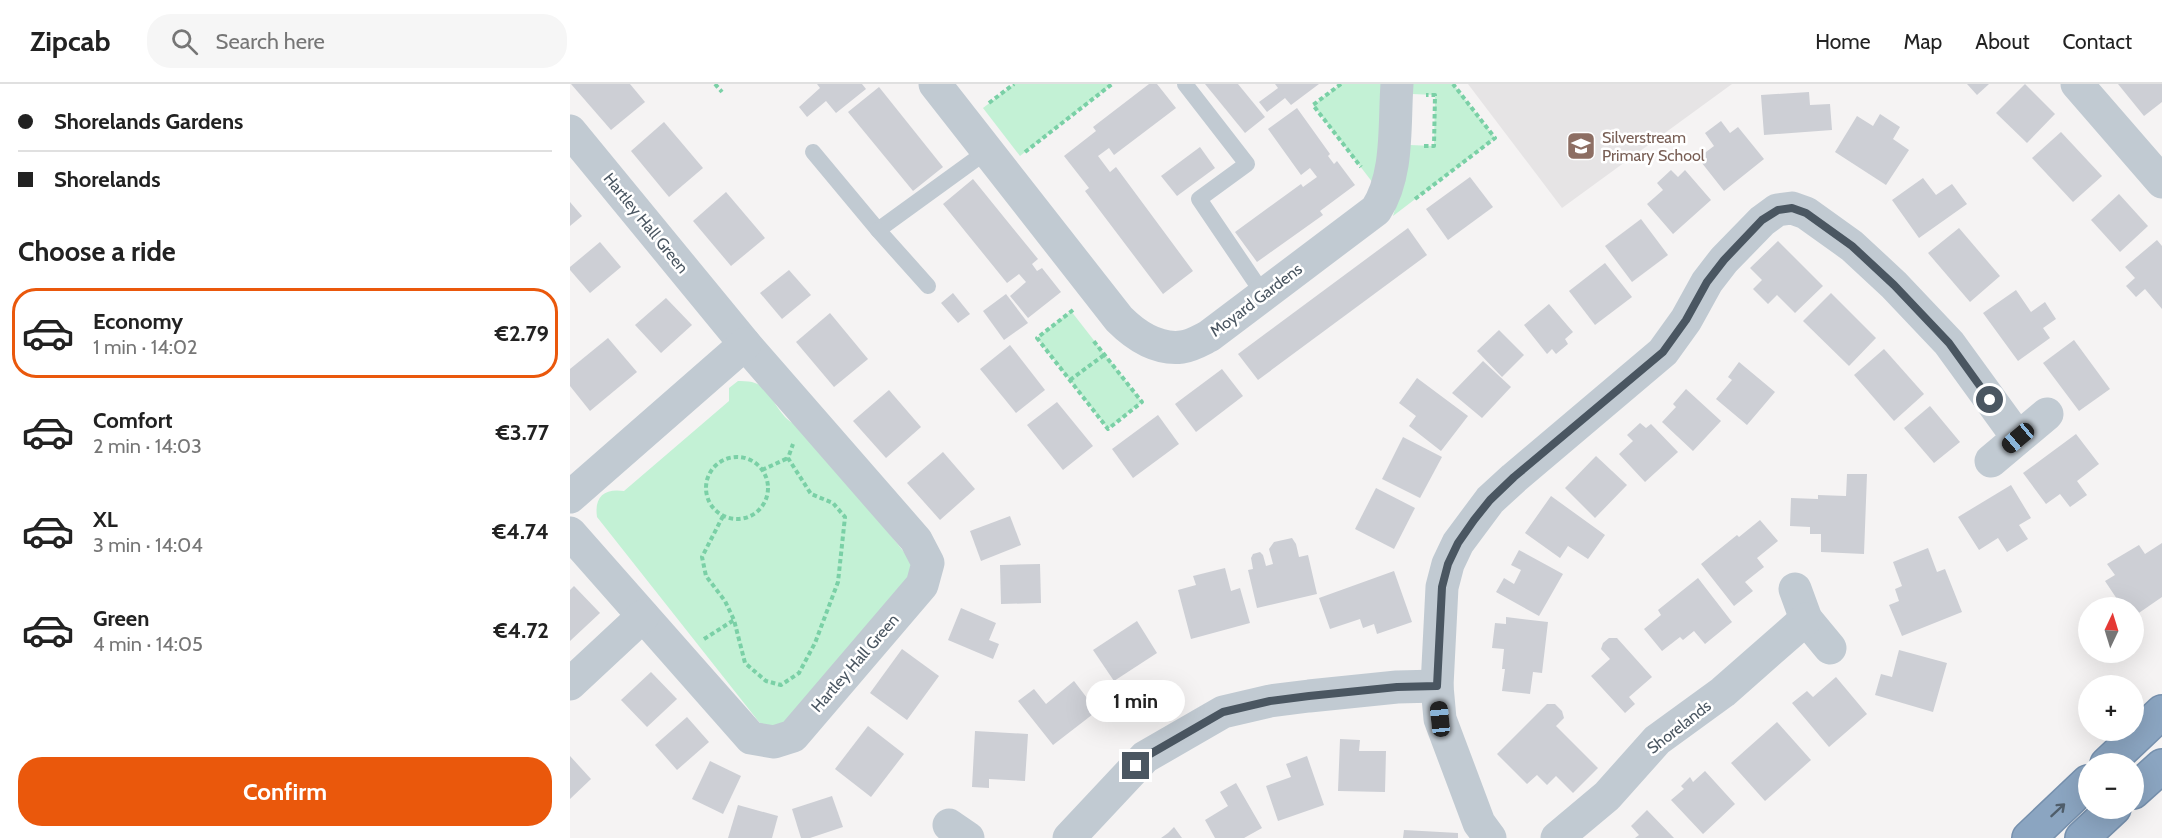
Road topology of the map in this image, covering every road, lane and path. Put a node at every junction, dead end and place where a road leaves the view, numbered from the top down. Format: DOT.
graph roads {
  1 [pos="715,84"];
  2 [pos="935,84"];
  3 [pos="1112,84"];
  4 [pos="1185,84"];
  5 [pos="1341,84"];
  6 [pos="1453,84"];
  7 [pos="2077,84"];
  8 [pos="1410,89"];
  9 [pos="722,92"];
  10 [pos="570,131"];
  11 [pos="1418,146"];
  12 [pos="813,152"];
  13 [pos="995,161"];
  14 [pos="2162,182"];
  15 [pos="1398,199"];
  16 [pos="878,230"];
  17 [pos="928,286"];
  18 [pos="1098,293"];
  19 [pos="1264,295"];
  20 [pos="1071,311"];
  21 [pos="1077,320"];
  22 [pos="1091,337"];
  23 [pos="745,344"];
  24 [pos="1104,355"];
  25 [pos="1070,380"];
  26 [pos="804,412"];
  27 [pos="2047,414"];
  28 [pos="2018,438"];
  29 [pos="788,458"];
  30 [pos="1990,461"];
  31 [pos="762,470"];
  32 [pos="570,497"];
  33 [pos="723,516"];
  34 [pos="570,532"];
  35 [pos="1795,589"];
  36 [pos="643,616"];
  37 [pos="1806,619"];
  38 [pos="1830,648"];
  39 [pos="570,684"];
  40 [pos="1437,686"];
  41 [pos="2162,712"];
  42 [pos="2119,753"];
  43 [pos="2162,766"];
  44 [pos="2144,782"];
  45 [pos="2078,791"];
  46 [pos="2102,819"];
  47 [pos="1069,838"];
  48 [pos="1490,838"];
  49 [pos="1557,838"];
  50 [pos="2029,838"];
  51 [pos="2082,838"];
  1 -- 9 [label="path"];
  2 -- 13 [label="street, Moyard Gardens"];
  3 -- 13 [label="path"];
  4 -- 19 [label="lane"];
  5 -- 15 [label="path"];
  6 -- 15 [label="path"];
  7 -- 14 [label="street"];
  8 -- 11 [label="path"];
  8 -- 15 [label="street, Moyard Gardens"];
  10 -- 23 [label="street, Hartley Hall Green"];
  12 -- 16 [label="lane"];
  13 -- 16 [label="lane"];
  13 -- 18 [label="street, Moyard Gardens"];
  15 -- 19 [label="street, Moyard Gardens"];
  16 -- 17 [label="lane"];
  18 -- 19 [label="street, Moyard Gardens"];
  18 -- 20 [label="path"];
  20 -- 21 [label="path"];
  20 -- 25 [label="path"];
  22 -- 24 [label="path"];
  23 -- 26 [label="street, Hartley Hall Green"];
  23 -- 32 [label="street"];
  24 -- 25 [label="path"];
  24 -- 25 [label="path"];
  26 -- 29 [label="path"];
  26 -- 36 [label="street, Hartley Hall Green"];
  27 -- 28 [label="street"];
  28 -- 30 [label="street"];
  28 -- 40 [label="street"];
  29 -- 31 [label="path"];
  29 -- 33 [label="path"];
  31 -- 33 [label="path"];
  31 -- 33 [label="path"];
  34 -- 36 [label="street, Hartley Hall Green"];
  35 -- 37 [label="street"];
  36 -- 39 [label="street"];
  37 -- 38 [label="street"];
  37 -- 49 [label="street, Shorelands"];
  40 -- 47 [label="street"];
  40 -- 48 [label="street"];
  41 -- 42 [label="highway"];
  43 -- 44 [label="highway"];
  50 -- 45 [label="highway, one-way"];
  46 -- 51 [label="highway"];
}
